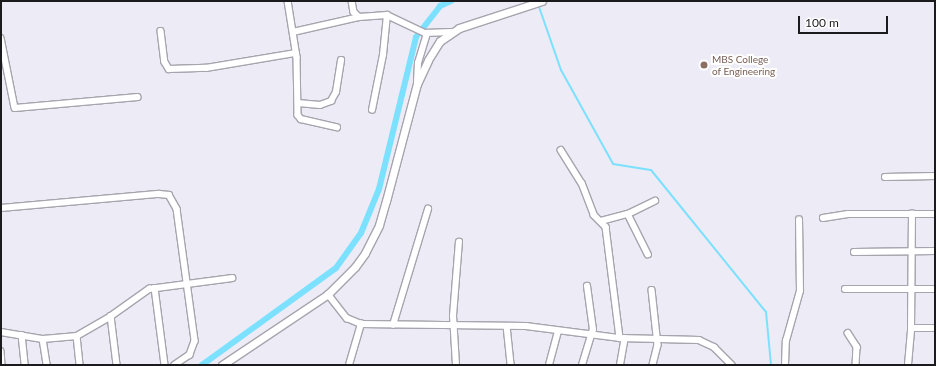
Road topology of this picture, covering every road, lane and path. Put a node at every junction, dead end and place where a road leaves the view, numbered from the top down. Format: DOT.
graph roads {
  1 [pos="288,1"];
  2 [pos="352,1"];
  3 [pos="542,1"];
  4 [pos="386,15"];
  5 [pos="359,17"];
  6 [pos="162,31"];
  7 [pos="293,32"];
  8 [pos="451,32"];
  9 [pos="425,33"];
  10 [pos="1,38"];
  11 [pos="296,53"];
  12 [pos="341,60"];
  13 [pos="417,84"];
  14 [pos="138,97"];
  15 [pos="298,103"];
  16 [pos="372,110"];
  17 [pos="337,127"];
  18 [pos="561,150"];
  19 [pos="935,176"];
  20 [pos="885,177"];
  21 [pos="655,201"];
  22 [pos="1,208"];
  23 [pos="428,209"];
  24 [pos="628,214"];
  25 [pos="912,214"];
  26 [pos="935,214"];
  27 [pos="823,218"];
  28 [pos="799,220"];
  29 [pos="601,221"];
  30 [pos="459,242"];
  31 [pos="935,251"];
  32 [pos="854,252"];
  33 [pos="911,252"];
  34 [pos="648,254"];
  35 [pos="232,278"];
  36 [pos="188,283"];
  37 [pos="587,286"];
  38 [pos="155,288"];
  39 [pos="910,288"];
  40 [pos="845,289"];
  41 [pos="935,289"];
  42 [pos="652,290"];
  43 [pos="328,294"];
  44 [pos="111,316"];
  45 [pos="361,324"];
  46 [pos="393,325"];
  47 [pos="453,326"];
  48 [pos="507,326"];
  49 [pos="911,328"];
  50 [pos="935,328"];
  51 [pos="558,331"];
  52 [pos="1,332"];
  53 [pos="848,333"];
  54 [pos="592,334"];
  55 [pos="22,335"];
  56 [pos="77,336"];
  57 [pos="623,338"];
  58 [pos="658,338"];
  59 [pos="43,339"];
  60 [pos="1,351"];
  61 [pos="2,365"];
  62 [pos="25,365"];
  63 [pos="46,365"];
  64 [pos="80,365"];
  65 [pos="118,365"];
  66 [pos="165,365"];
  67 [pos="175,365"];
  68 [pos="222,365"];
  69 [pos="349,365"];
  70 [pos="456,365"];
  71 [pos="511,365"];
  72 [pos="549,365"];
  73 [pos="582,365"];
  74 [pos="620,365"];
  75 [pos="653,365"];
  76 [pos="732,365"];
  77 [pos="785,365"];
  78 [pos="856,365"];
  79 [pos="908,365"];
  1 -- 7 [label="street"];
  2 -- 5 [label="street"];
  3 -- 8 [label="street"];
  4 -- 5 [label="street"];
  4 -- 9 [label="street"];
  4 -- 16 [label="street"];
  5 -- 7 [label="street"];
  6 -- 11 [label="street"];
  7 -- 11 [label="street"];
  8 -- 9 [label="street"];
  8 -- 13 [label="street"];
  9 -- 13 [label="street"];
  10 -- 14 [label="street"];
  11 -- 15 [label="street"];
  12 -- 15 [label="street"];
  13 -- 43 [label="street"];
  15 -- 17 [label="street"];
  18 -- 29 [label="street"];
  19 -- 20 [label="street"];
  21 -- 24 [label="street"];
  22 -- 36 [label="street"];
  23 -- 46 [label="street"];
  24 -- 29 [label="street"];
  24 -- 34 [label="street"];
  25 -- 26 [label="street"];
  25 -- 27 [label="street"];
  25 -- 33 [label="street"];
  28 -- 77 [label="street"];
  29 -- 57 [label="street"];
  30 -- 47 [label="street"];
  31 -- 33 [label="street"];
  32 -- 33 [label="street"];
  33 -- 39 [label="street"];
  35 -- 36 [label="street"];
  36 -- 38 [label="street"];
  36 -- 67 [label="street"];
  37 -- 54 [label="street"];
  38 -- 44 [label="street"];
  38 -- 66 [label="street"];
  39 -- 40 [label="street"];
  39 -- 41 [label="street"];
  39 -- 49 [label="street"];
  42 -- 58 [label="street"];
  43 -- 45 [label="street"];
  43 -- 68 [label="street"];
  44 -- 56 [label="street"];
  44 -- 65 [label="street"];
  45 -- 46 [label="street"];
  45 -- 69 [label="street"];
  46 -- 47 [label="street"];
  47 -- 48 [label="street"];
  47 -- 70 [label="street"];
  48 -- 51 [label="street"];
  48 -- 71 [label="street"];
  49 -- 50 [label="street"];
  49 -- 79 [label="street"];
  51 -- 54 [label="street"];
  51 -- 72 [label="street"];
  52 -- 55 [label="street"];
  53 -- 78 [label="street"];
  54 -- 57 [label="street"];
  54 -- 73 [label="street"];
  55 -- 59 [label="street"];
  55 -- 62 [label="street"];
  56 -- 59 [label="street"];
  56 -- 64 [label="street"];
  57 -- 58 [label="street"];
  57 -- 74 [label="street"];
  58 -- 75 [label="street"];
  58 -- 76 [label="street"];
  59 -- 63 [label="street"];
  60 -- 61 [label="street"];
}
